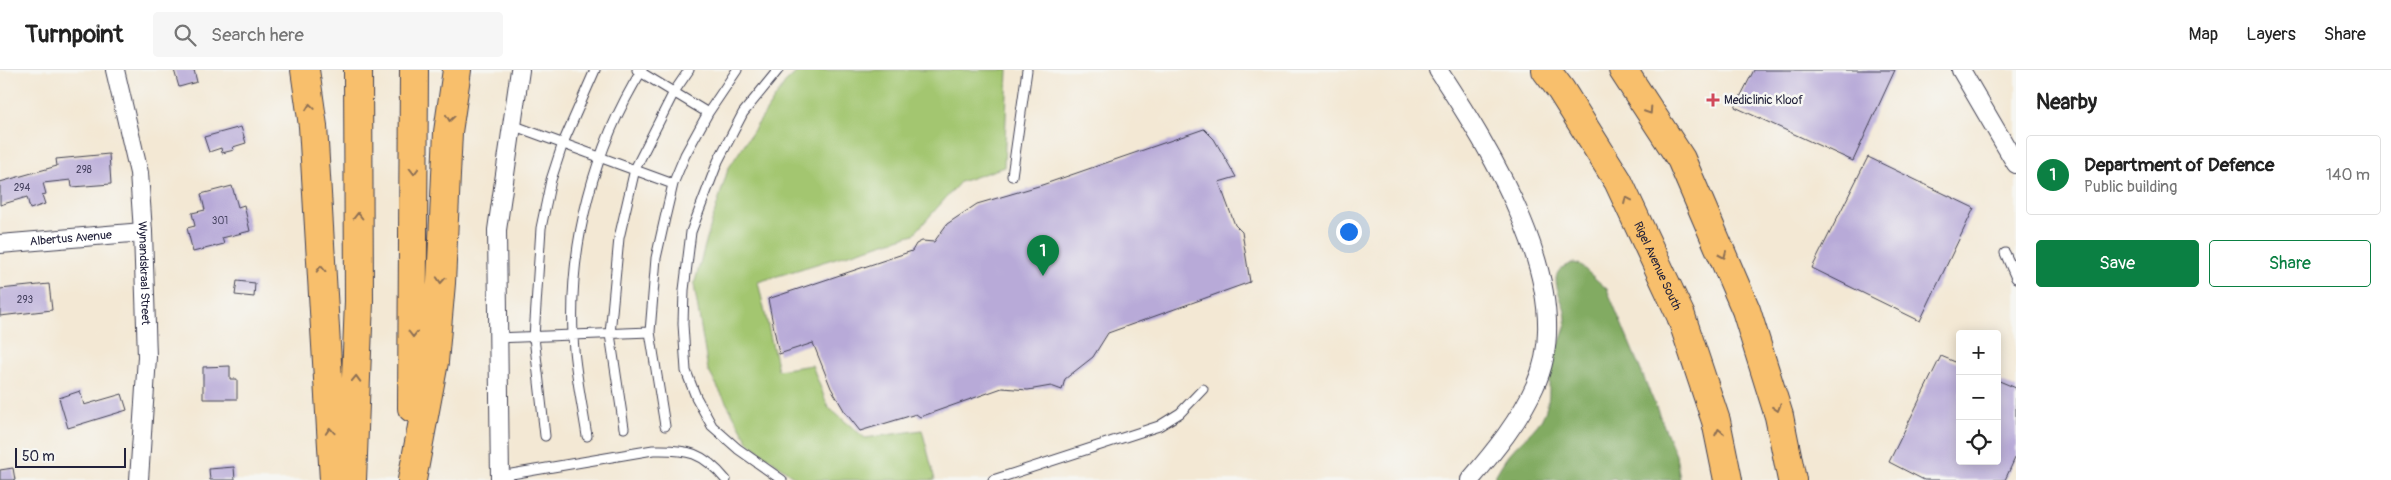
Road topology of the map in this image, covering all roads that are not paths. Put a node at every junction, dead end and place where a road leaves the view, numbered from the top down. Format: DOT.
graph roads {
  1 [pos="115,70"];
  2 [pos="305,70"];
  3 [pos="358,70"];
  4 [pos="414,70"];
  5 [pos="457,70"];
  6 [pos="520,70"];
  7 [pos="595,70"];
  8 [pos="689,70"];
  9 [pos="737,70"];
  10 [pos="778,70"];
  11 [pos="1027,70"];
  12 [pos="1438,70"];
  13 [pos="1546,70"];
  14 [pos="1623,70"];
  15 [pos="1961,70"];
  16 [pos="640,71"];
  17 [pos="674,92"];
  18 [pos="708,112"];
  19 [pos="512,124"];
  20 [pos="563,143"];
  21 [pos="600,156"];
  22 [pos="2016,164"];
  23 [pos="635,169"];
  24 [pos="1012,176"];
  25 [pos="673,184"];
  26 [pos="143,232"];
  27 [pos="0,244"];
  28 [pos="2005,253"];
  29 [pos="2016,278"];
  30 [pos="650,332"];
  31 [pos="610,334"];
  32 [pos="573,336"];
  33 [pos="534,337"];
  34 [pos="497,338"];
  35 [pos="1203,389"];
  36 [pos="665,426"];
  37 [pos="624,428"];
  38 [pos="545,436"];
  39 [pos="587,436"];
  40 [pos="500,478"];
  41 [pos="138,480"];
  42 [pos="334,480"];
  43 [pos="352,480"];
  44 [pos="412,480"];
  45 [pos="726,480"];
  46 [pos="782,480"];
  47 [pos="993,480"];
  48 [pos="1470,480"];
  49 [pos="1728,480"];
  50 [pos="1792,480"];
  1 -- 26 [label="street, Wynandskraal Street"];
  42 -- 2 [label="main road, one-way"];
  43 -- 3 [label="main road, one-way"];
  4 -- 44 [label="main road, one-way"];
  5 -- 44 [label="main road, one-way"];
  6 -- 19 [label="street"];
  7 -- 20 [label="lane"];
  8 -- 17 [label="lane"];
  9 -- 18 [label="lane"];
  10 -- 46 [label="lane"];
  11 -- 24 [label="lane"];
  12 -- 48 [label="street"];
  49 -- 13 [label="main road, Rigel Avenue South, one-way"];
  14 -- 50 [label="main road, one-way"];
  15 -- 22 [label="street"];
  16 -- 17 [label="lane"];
  16 -- 21 [label="lane"];
  17 -- 18 [label="lane"];
  17 -- 23 [label="lane"];
  18 -- 25 [label="lane"];
  19 -- 20 [label="lane"];
  19 -- 34 [label="street"];
  20 -- 21 [label="lane"];
  20 -- 33 [label="lane"];
  21 -- 23 [label="lane"];
  21 -- 32 [label="lane"];
  23 -- 25 [label="lane"];
  23 -- 31 [label="lane"];
  25 -- 30 [label="lane"];
  26 -- 27 [label="street, Albertus Avenue"];
  26 -- 41 [label="street, Wynandskraal Street"];
  28 -- 29 [label="lane"];
  30 -- 31 [label="lane"];
  30 -- 36 [label="lane"];
  31 -- 32 [label="lane"];
  31 -- 37 [label="lane"];
  32 -- 33 [label="lane"];
  32 -- 39 [label="lane"];
  33 -- 34 [label="lane"];
  33 -- 38 [label="lane"];
  34 -- 40 [label="street"];
  35 -- 47 [label="lane"];
  40 -- 45 [label="lane"];
}
